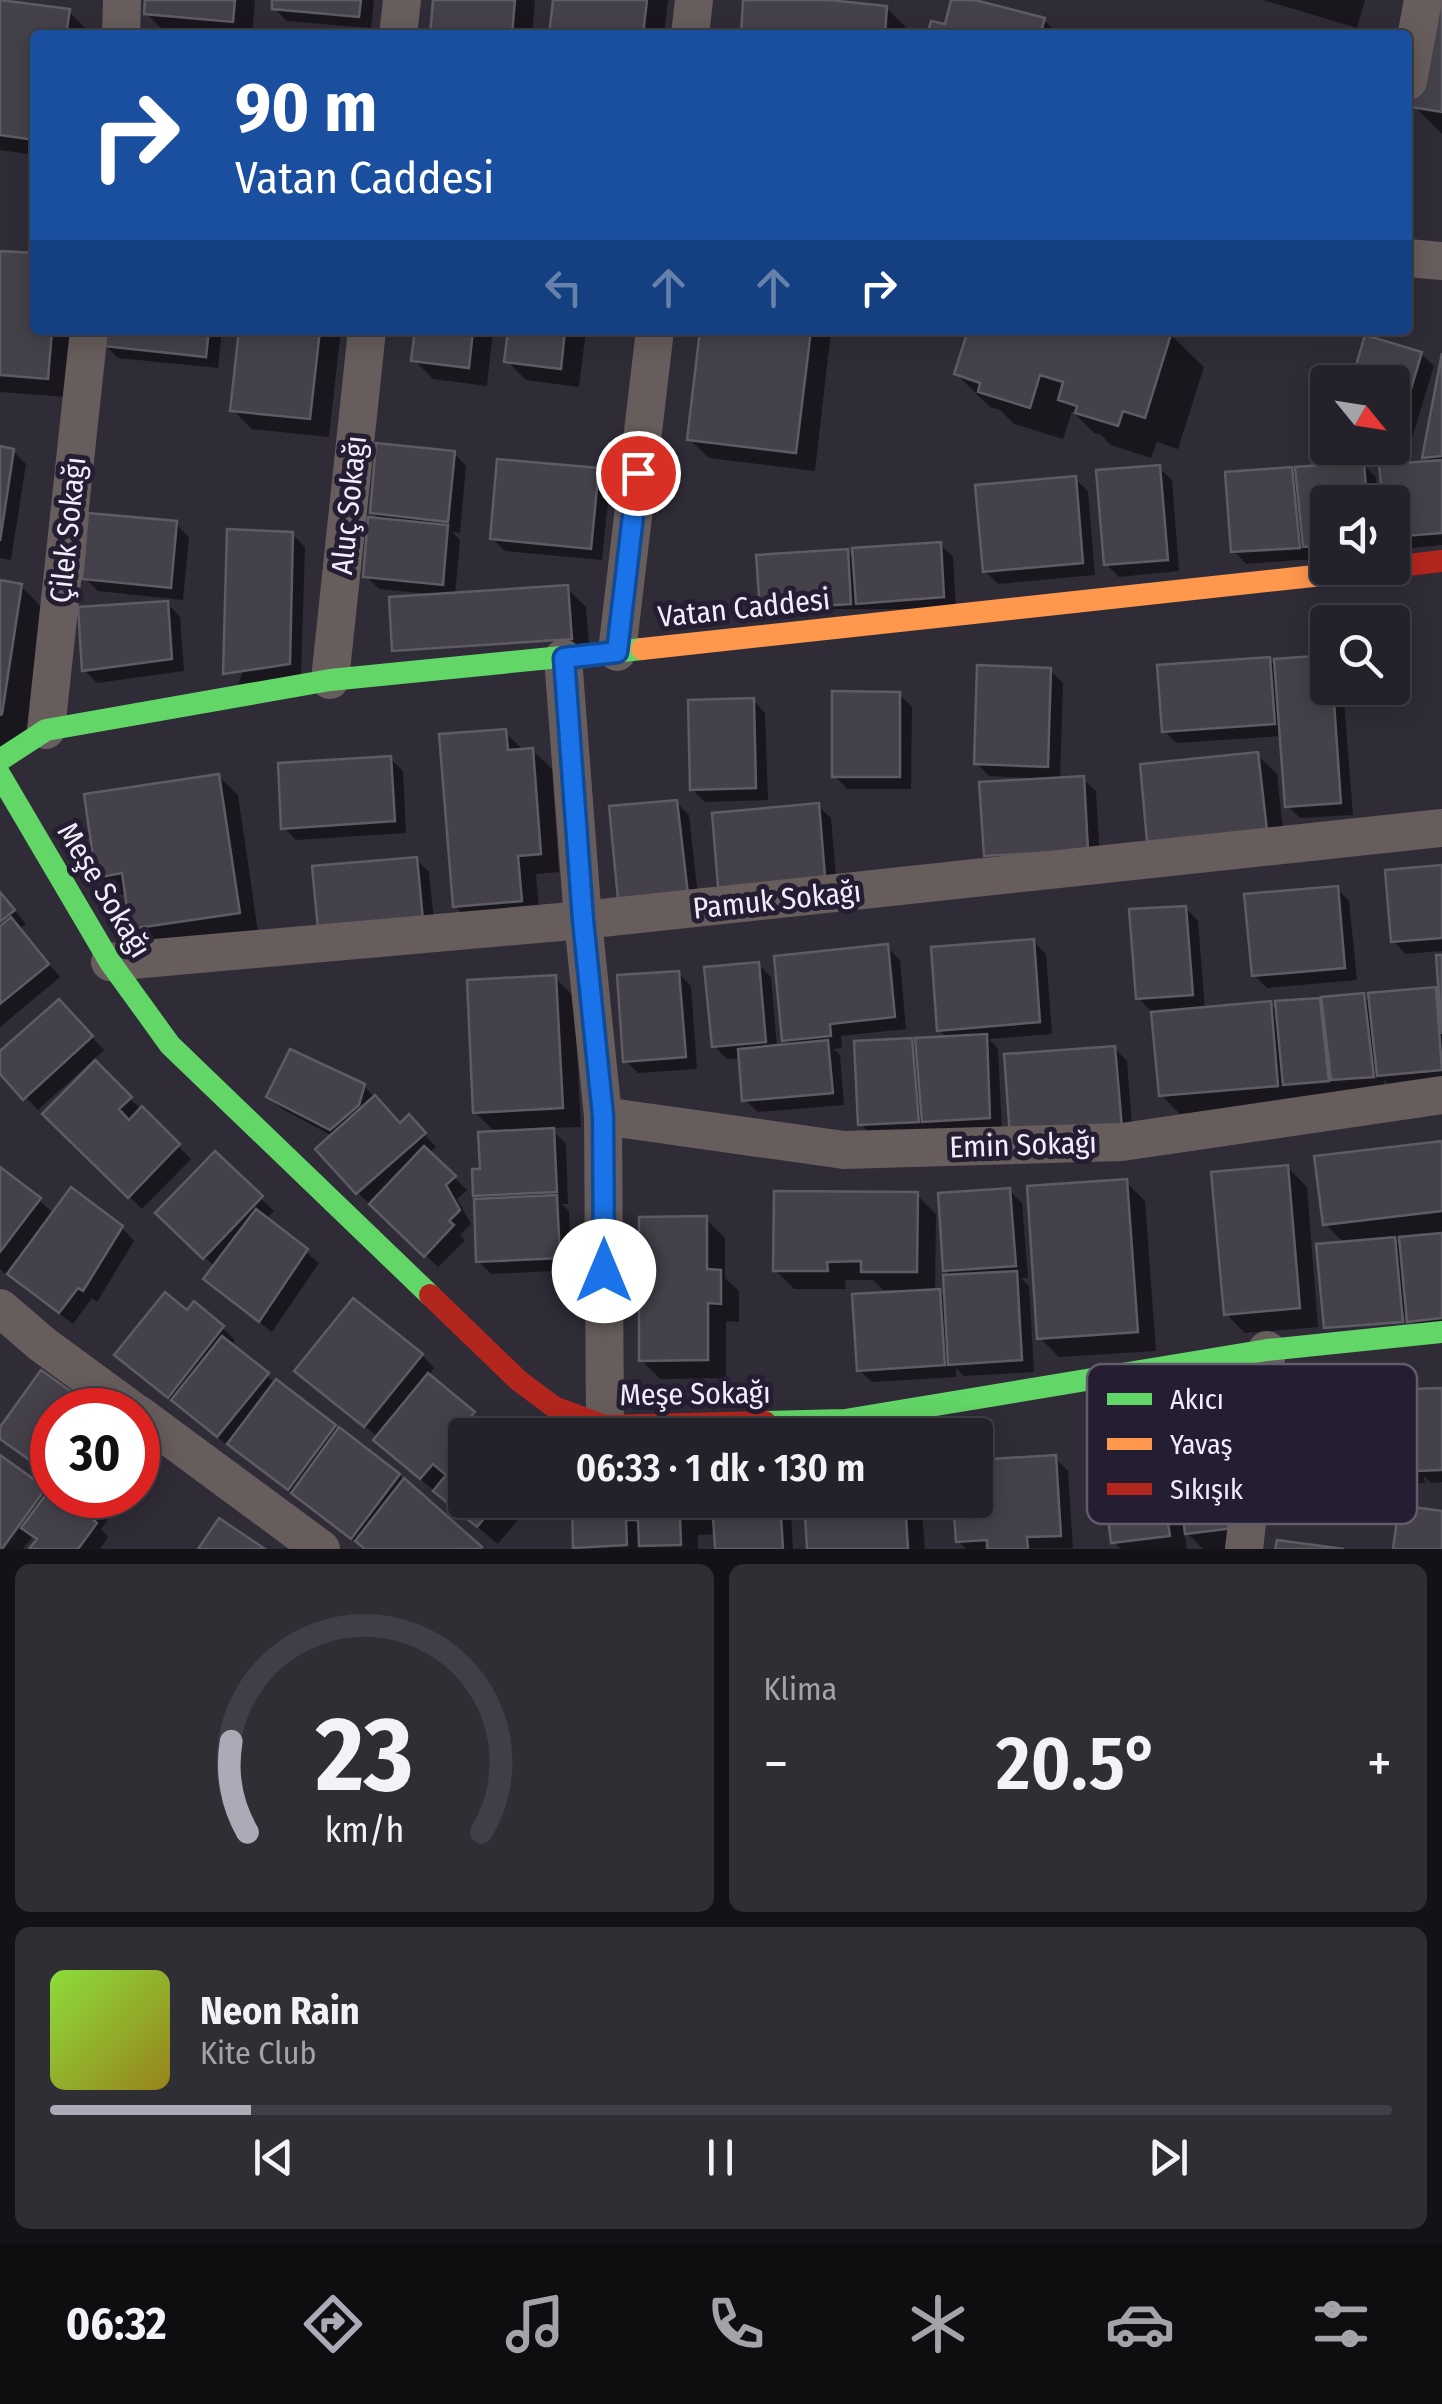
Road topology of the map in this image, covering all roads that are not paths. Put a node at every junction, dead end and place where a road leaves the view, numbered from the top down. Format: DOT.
graph roads {
  1 [pos="122,0"];
  2 [pos="402,0"];
  3 [pos="694,0"];
  4 [pos="1423,0"];
  5 [pos="121,30"];
  6 [pos="399,30"];
  7 [pos="691,30"];
  8 [pos="1412,59"];
  9 [pos="1412,258"];
  10 [pos="1442,261"];
  11 [pos="88,335"];
  12 [pos="366,335"];
  13 [pos="654,335"];
  14 [pos="1442,561"];
  15 [pos="1410,565"];
  16 [pos="1310,576"];
  17 [pos="617,652"];
  18 [pos="564,658"];
  19 [pos="330,680"];
  20 [pos="46,730"];
  21 [pos="0,760"];
  22 [pos="0,775"];
  23 [pos="1442,828"];
  24 [pos="583,920"];
  25 [pos="110,962"];
  26 [pos="1442,1095"];
  27 [pos="603,1116"];
  28 [pos="0,1308"];
  29 [pos="1442,1332"];
  30 [pos="1267,1350"];
  31 [pos="1183,1364"];
  32 [pos="1265,1364"];
  33 [pos="1087,1380"];
  34 [pos="102,1388"];
  35 [pos="584,1418"];
  36 [pos="606,1418"];
  37 [pos="857,1418"];
  38 [pos="160,1430"];
  39 [pos="1247,1524"];
  40 [pos="321,1549"];
  41 [pos="1244,1549"];
  1 -- 5 [label="street"];
  2 -- 6 [label="street"];
  3 -- 7 [label="street"];
  4 -- 8 [label="street"];
  9 -- 10 [label="street"];
  11 -- 20 [label="street, Çilek Sokağı"];
  12 -- 19 [label="street, Aluç Sokağı"];
  13 -- 17 [label="street"];
  14 -- 15 [label="street, Vatan Caddesi"];
  16 -- 17 [label="street, Vatan Caddesi"];
  17 -- 18 [label="street, Vatan Caddesi"];
  18 -- 19 [label="street, Vatan Caddesi"];
  18 -- 24 [label="street"];
  19 -- 20 [label="street, Vatan Caddesi"];
  20 -- 21 [label="street, Vatan Caddesi"];
  22 -- 25 [label="street, Meşe Sokağı"];
  23 -- 24 [label="street, Pamuk Sokağı"];
  24 -- 25 [label="street, Pamuk Sokağı"];
  24 -- 27 [label="street"];
  25 -- 35 [label="street, Meşe Sokağı"];
  26 -- 27 [label="street, Emin Sokağı"];
  27 -- 36 [label="street"];
  28 -- 34 [label="street"];
  29 -- 30 [label="street, Meşe Sokağı"];
  30 -- 31 [label="street, Meşe Sokağı"];
  30 -- 32 [label="street"];
  33 -- 37 [label="street, Meşe Sokağı"];
  38 -- 40 [label="street"];
  39 -- 41 [label="street"];
}
